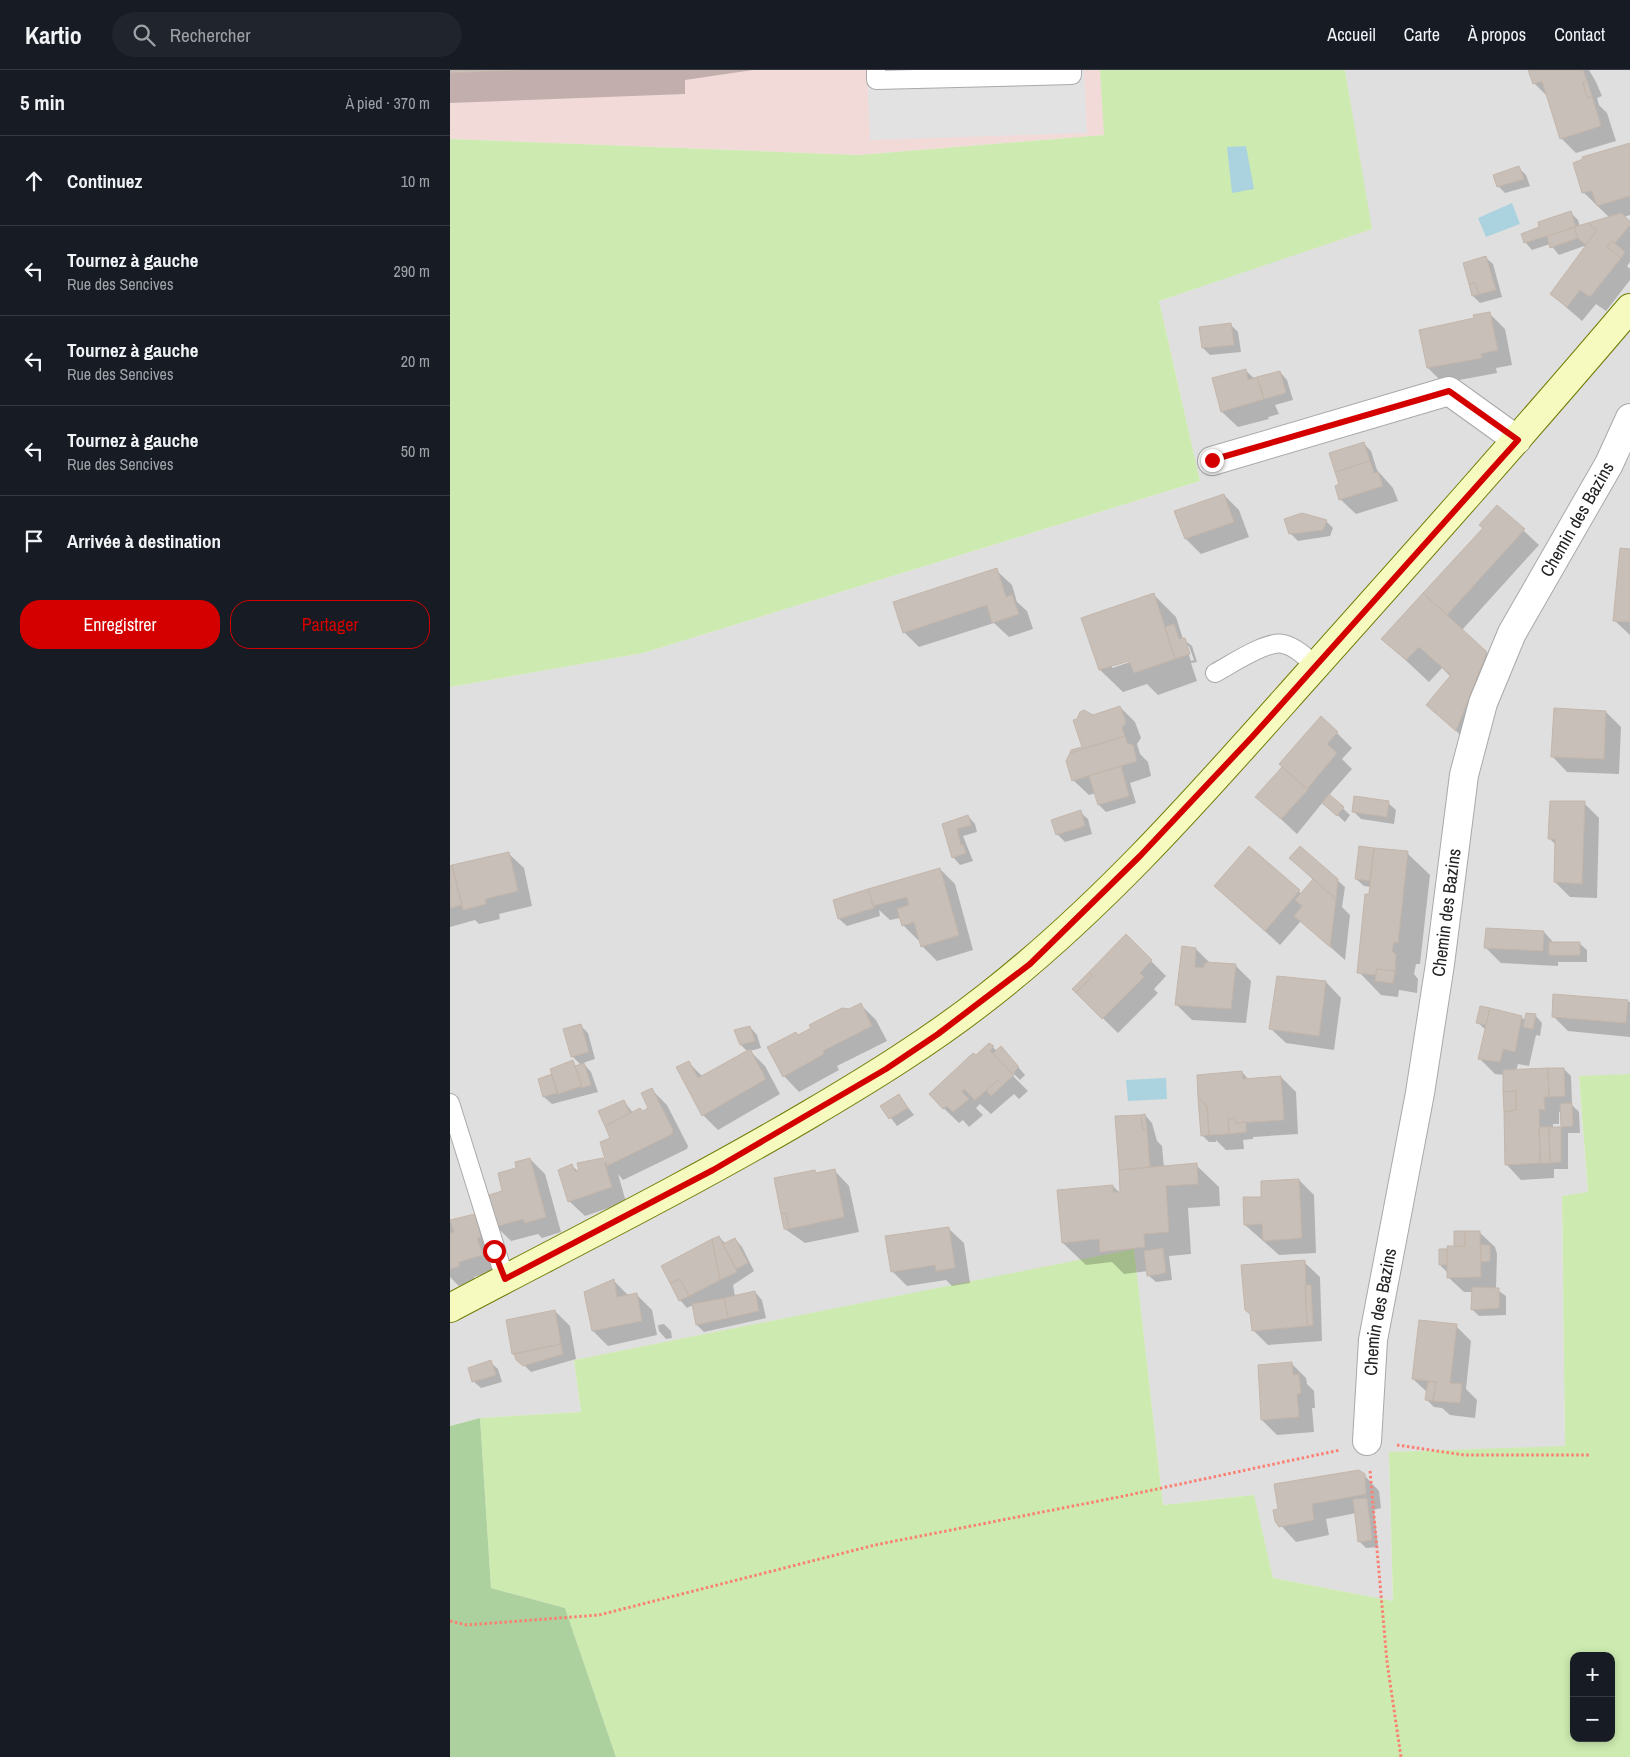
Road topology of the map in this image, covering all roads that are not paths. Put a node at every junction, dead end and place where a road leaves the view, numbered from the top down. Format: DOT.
graph roads {
  1 [pos="876,70"];
  2 [pos="1072,70"];
  3 [pos="1630,308"];
  4 [pos="1630,418"];
  5 [pos="1518,440"];
  6 [pos="1212,460"];
  7 [pos="1315,666"];
  8 [pos="1215,673"];
  9 [pos="450,1103"];
  10 [pos="505,1279"];
  11 [pos="450,1308"];
  12 [pos="1367,1441"];
  1 -- 2 [label="lane"];
  3 -- 5 [label="street"];
  4 -- 12 [label="street, Chemin des Bazins"];
  5 -- 6 [label="street"];
  5 -- 7 [label="street"];
  7 -- 8 [label="lane"];
  7 -- 10 [label="street"];
  9 -- 10 [label="lane"];
  10 -- 11 [label="street"];
}
